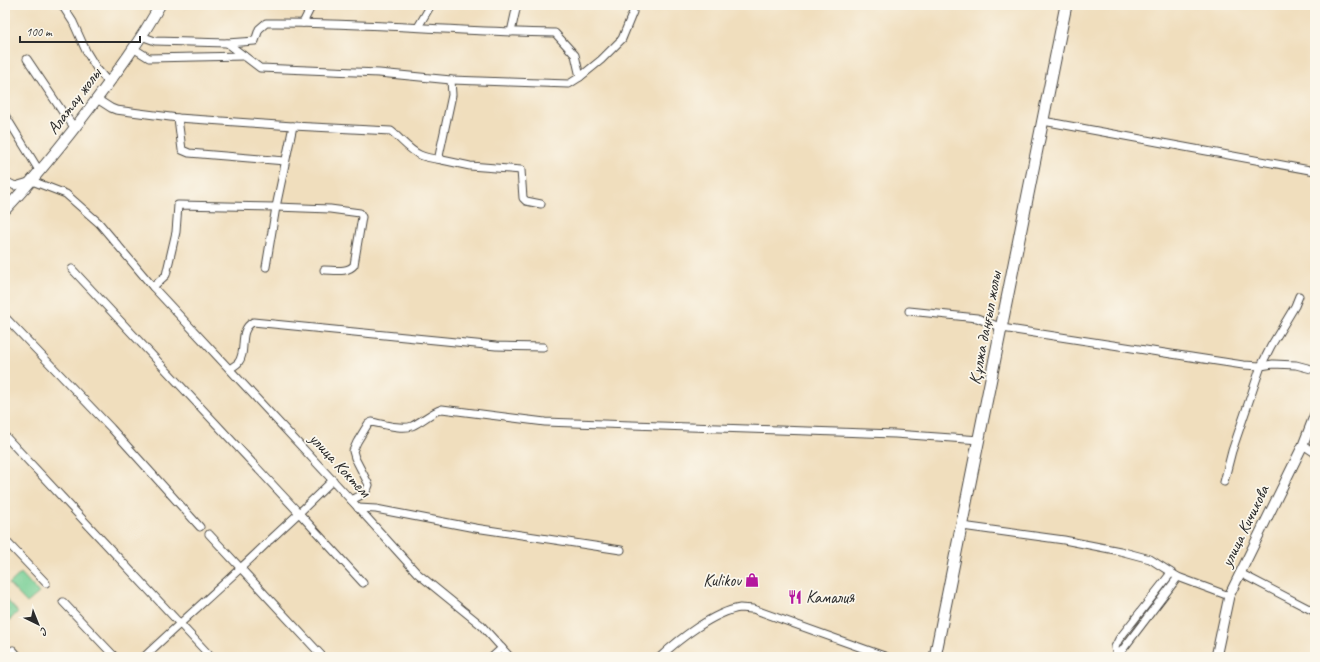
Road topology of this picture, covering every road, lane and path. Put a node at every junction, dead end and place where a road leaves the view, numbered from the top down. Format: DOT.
graph roads {
  1 [pos="62,5"];
  2 [pos="160,5"];
  3 [pos="312,5"];
  4 [pos="431,5"];
  5 [pos="517,5"];
  6 [pos="633,5"];
  7 [pos="1066,5"];
  8 [pos="303,23"];
  9 [pos="418,28"];
  10 [pos="511,32"];
  11 [pos="141,36"];
  12 [pos="227,43"];
  13 [pos="133,48"];
  14 [pos="244,56"];
  15 [pos="27,59"];
  16 [pos="580,77"];
  17 [pos="451,80"];
  18 [pos="109,83"];
  19 [pos="97,99"];
  20 [pos="5,115"];
  21 [pos="178,118"];
  22 [pos="1043,121"];
  23 [pos="293,126"];
  24 [pos="75,128"];
  25 [pos="442,160"];
  26 [pos="285,161"];
  27 [pos="1315,171"];
  28 [pos="40,172"];
  29 [pos="5,181"];
  30 [pos="32,181"];
  31 [pos="541,204"];
  32 [pos="276,206"];
  33 [pos="5,210"];
  34 [pos="266,266"];
  35 [pos="72,269"];
  36 [pos="324,270"];
  37 [pos="153,287"];
  38 [pos="1299,296"];
  39 [pos="909,311"];
  40 [pos="5,317"];
  41 [pos="1002,328"];
  42 [pos="543,347"];
  43 [pos="1261,366"];
  44 [pos="230,369"];
  45 [pos="1315,370"];
  46 [pos="1315,414"];
  47 [pos="5,436"];
  48 [pos="980,440"];
  49 [pos="1303,445"];
  50 [pos="1315,453"];
  51 [pos="333,480"];
  52 [pos="1224,482"];
  53 [pos="351,500"];
  54 [pos="358,508"];
  55 [pos="299,513"];
  56 [pos="962,526"];
  57 [pos="200,527"];
  58 [pos="209,534"];
  59 [pos="5,540"];
  60 [pos="620,550"];
  61 [pos="240,569"];
  62 [pos="1240,573"];
  63 [pos="1174,575"];
  64 [pos="46,583"];
  65 [pos="363,583"];
  66 [pos="1229,596"];
  67 [pos="63,602"];
  68 [pos="1315,612"];
  69 [pos="179,623"];
  70 [pos="502,648"];
  71 [pos="12,650"];
  72 [pos="19,657"];
  73 [pos="115,657"];
  74 [pos="144,657"];
  75 [pos="211,657"];
  76 [pos="323,657"];
  77 [pos="492,657"];
  78 [pos="509,657"];
  79 [pos="660,657"];
  80 [pos="887,657"];
  81 [pos="935,657"];
  82 [pos="1117,657"];
  83 [pos="1216,657"];
  1 -- 18 [label="street"];
  2 -- 11 [label="main road, Алатау жолы"];
  3 -- 8 [label="street"];
  4 -- 9 [label="street"];
  5 -- 10 [label="street"];
  6 -- 16 [label="street"];
  7 -- 22 [label="main road, Құлжа даңғыл жолы"];
  8 -- 9 [label="street"];
  8 -- 12 [label="street"];
  9 -- 10 [label="street"];
  10 -- 16 [label="street"];
  11 -- 12 [label="street"];
  11 -- 13 [label="main road, Алатау жолы"];
  12 -- 14 [label="street"];
  13 -- 14 [label="street"];
  13 -- 18 [label="main road, Алатау жолы"];
  14 -- 17 [label="street"];
  15 -- 24 [label="street"];
  16 -- 17 [label="street"];
  17 -- 25 [label="street"];
  18 -- 19 [label="main road, Алатау жолы"];
  19 -- 21 [label="street"];
  19 -- 24 [label="main road, Алатау жолы"];
  20 -- 28 [label="street"];
  21 -- 23 [label="street"];
  21 -- 26 [label="street"];
  22 -- 27 [label="street"];
  22 -- 41 [label="main road, Құлжа даңғыл жолы"];
  23 -- 25 [label="street"];
  23 -- 26 [label="street"];
  24 -- 28 [label="main road, Алатау жолы"];
  25 -- 31 [label="street"];
  26 -- 32 [label="street"];
  28 -- 30 [label="main road, Алатау жолы"];
  29 -- 30 [label="street"];
  30 -- 33 [label="main road, Алатау жолы"];
  30 -- 37 [label="street, улица Коктем"];
  32 -- 34 [label="street"];
  32 -- 36 [label="street"];
  32 -- 37 [label="street"];
  35 -- 55 [label="street"];
  37 -- 44 [label="street, улица Коктем"];
  38 -- 43 [label="street"];
  39 -- 41 [label="street"];
  40 -- 57 [label="street"];
  41 -- 43 [label="street"];
  41 -- 48 [label="main road, Құлжа даңғыл жолы"];
  42 -- 44 [label="street"];
  43 -- 45 [label="street"];
  43 -- 52 [label="street"];
  44 -- 51 [label="street, улица Коктем"];
  46 -- 49 [label="street, улица Кичикова"];
  47 -- 69 [label="street"];
  48 -- 53 [label="street"];
  48 -- 56 [label="main road, Құлжа даңғыл жолы"];
  49 -- 50 [label="street"];
  49 -- 62 [label="street, улица Кичикова"];
  51 -- 53 [label="street, улица Коктем"];
  51 -- 55 [label="street"];
  53 -- 54 [label="street, улица Коктем"];
  54 -- 60 [label="street"];
  54 -- 70 [label="street, улица Коктем"];
  55 -- 61 [label="street"];
  55 -- 65 [label="street"];
  56 -- 63 [label="street"];
  56 -- 81 [label="main road, Құлжа даңғыл жолы"];
  58 -- 61 [label="street"];
  59 -- 64 [label="street"];
  61 -- 69 [label="street"];
  61 -- 76 [label="street"];
  62 -- 66 [label="street, улица Кичикова"];
  62 -- 68 [label="street"];
  63 -- 66 [label="street"];
  63 -- 82 [label="street"];
  66 -- 83 [label="street, улица Кичикова"];
  67 -- 73 [label="street"];
  69 -- 74 [label="street"];
  69 -- 75 [label="street"];
  70 -- 77 [label="street"];
  70 -- 78 [label="street, улица Коктем"];
  71 -- 72 [label="street"];
  79 -- 80 [label="street"];
}
